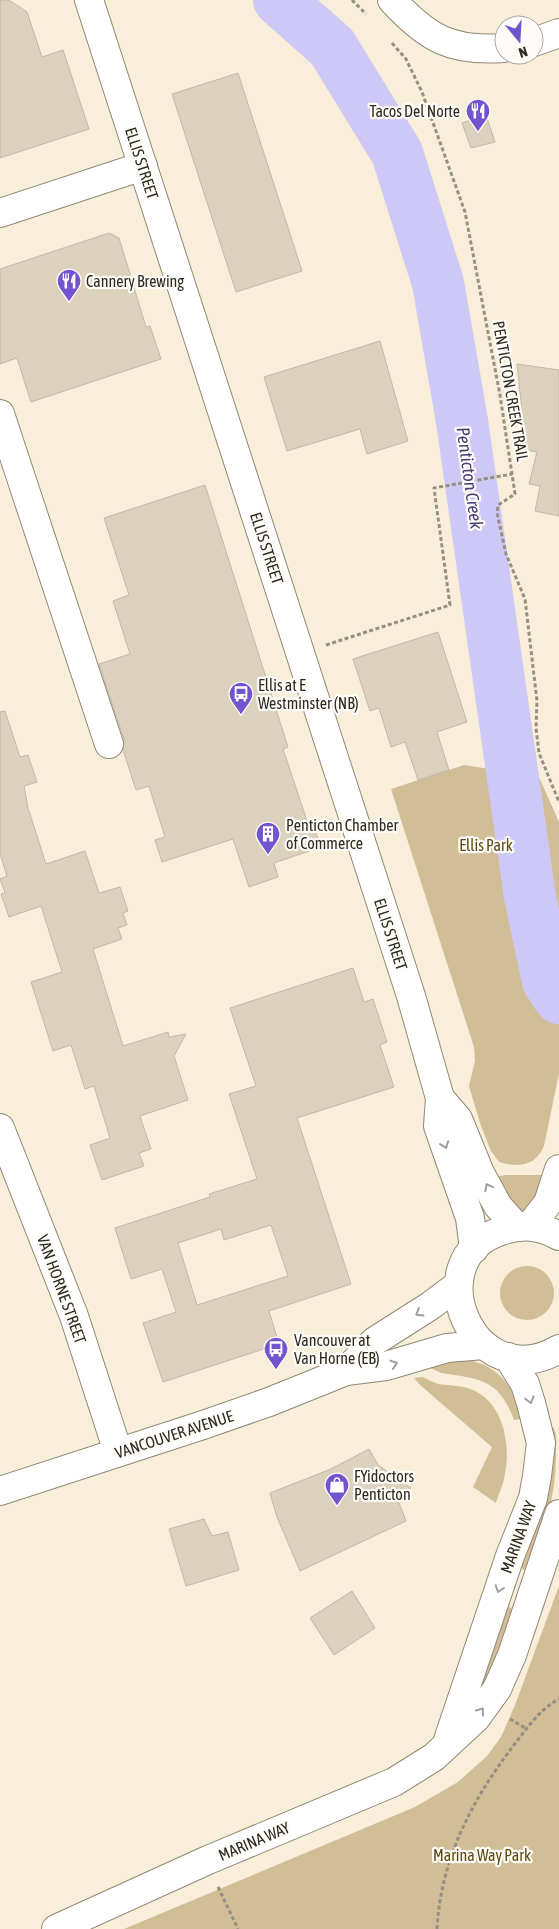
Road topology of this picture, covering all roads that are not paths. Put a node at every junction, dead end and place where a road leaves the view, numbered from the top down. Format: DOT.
graph roads {
  1 [pos="90,0"];
  2 [pos="392,0"];
  3 [pos="559,33"];
  4 [pos="544,38"];
  5 [pos="494,48"];
  6 [pos="143,166"];
  7 [pos="0,213"];
  8 [pos="0,414"];
  9 [pos="108,744"];
  10 [pos="440,1098"];
  11 [pos="0,1128"];
  12 [pos="559,1169"];
  13 [pos="523,1226"];
  14 [pos="559,1236"];
  15 [pos="474,1249"];
  16 [pos="458,1284"];
  17 [pos="559,1349"];
  18 [pos="496,1351"];
  19 [pos="346,1370"];
  20 [pos="118,1452"];
  21 [pos="0,1491"];
  22 [pos="559,1514"];
  23 [pos="447,1745"];
  24 [pos="56,1929"];
  1 -- 6 [label="street, ELLIS STREET"];
  2 -- 5 [label="street"];
  3 -- 4 [label="street"];
  6 -- 7 [label="street"];
  6 -- 10 [label="street, ELLIS STREET"];
  8 -- 9 [label="street"];
  13 -- 10 [label="street, ELLIS STREET, one-way"];
  10 -- 15 [label="street, ELLIS STREET, one-way"];
  11 -- 20 [label="street, VAN HORNE STREET"];
  12 -- 13 [label="street"];
  13 -- 14 [label="street"];
  13 -- 15 [label="street"];
  15 -- 16 [label="street"];
  16 -- 18 [label="street, MARINA WAY"];
  16 -- 19 [label="street, VANCOUVER AVENUE, one-way"];
  17 -- 18 [label="street, VANCOUVER AVENUE"];
  19 -- 18 [label="street, VANCOUVER AVENUE, one-way"];
  18 -- 23 [label="street, MARINA WAY, one-way"];
  19 -- 20 [label="street, VANCOUVER AVENUE"];
  20 -- 21 [label="street, VANCOUVER AVENUE"];
  23 -- 22 [label="street, MARINA WAY, one-way"];
  23 -- 24 [label="street, MARINA WAY"];
}
